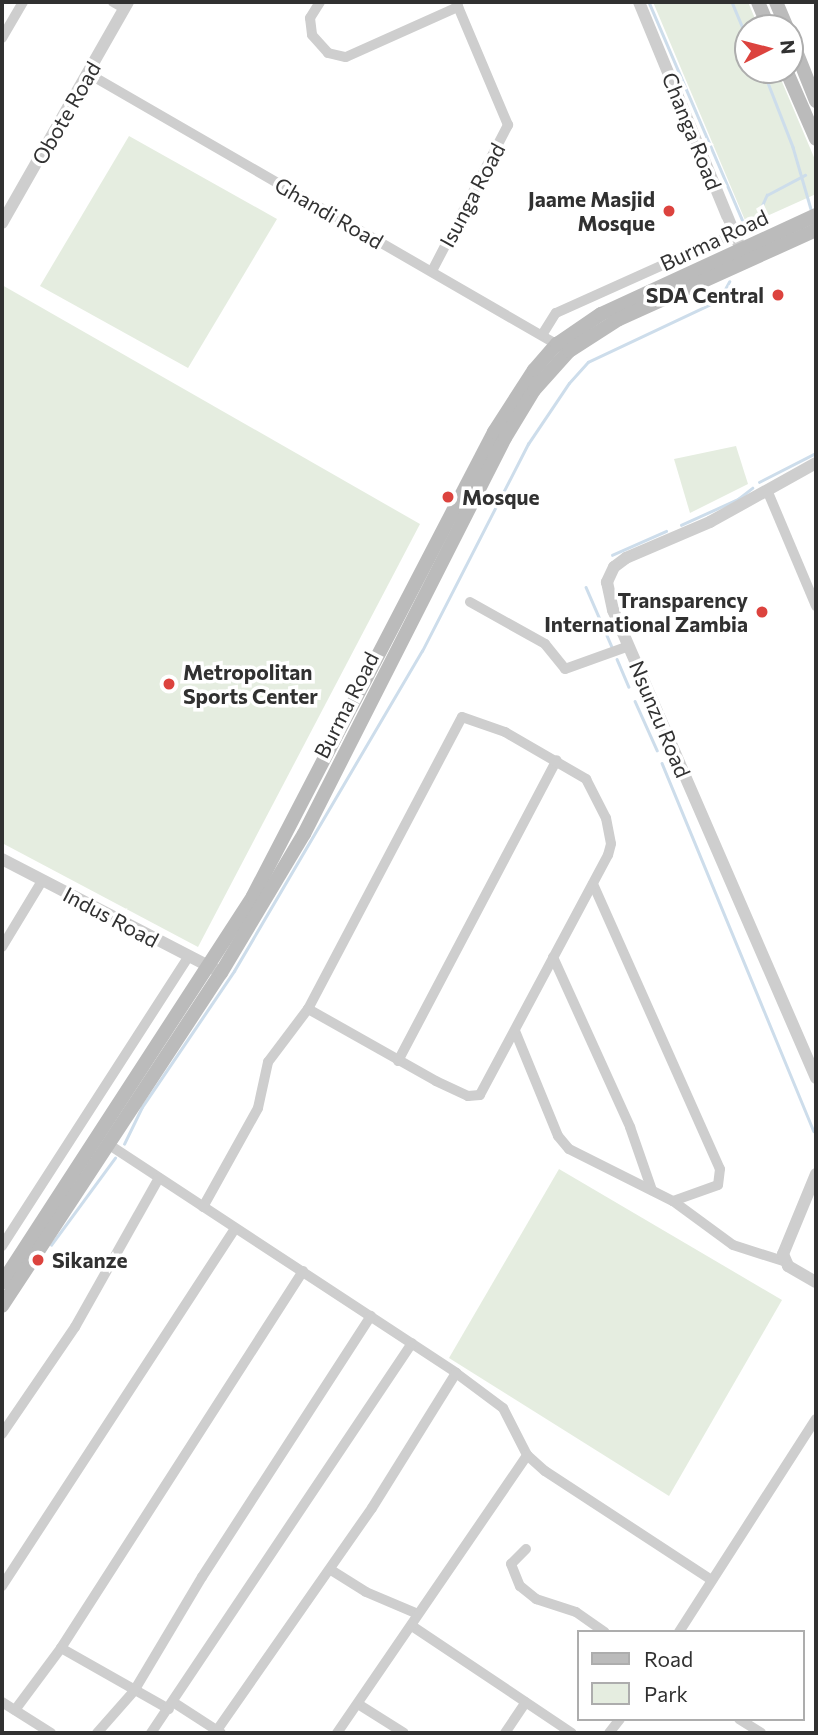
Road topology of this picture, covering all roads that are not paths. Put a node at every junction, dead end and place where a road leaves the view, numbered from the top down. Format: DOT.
graph roads {
  1 [pos="23,2"];
  2 [pos="320,2"];
  3 [pos="639,2"];
  4 [pos="122,4"];
  5 [pos="457,4"];
  6 [pos="2,38"];
  7 [pos="804,71"];
  8 [pos="89,74"];
  9 [pos="792,84"];
  10 [pos="816,101"];
  11 [pos="816,139"];
  12 [pos="816,215"];
  13 [pos="2,223"];
  14 [pos="816,230"];
  15 [pos="734,233"];
  16 [pos="743,255"];
  17 [pos="432,271"];
  18 [pos="542,335"];
  19 [pos="563,348"];
  20 [pos="816,463"];
  21 [pos="767,490"];
  22 [pos="470,602"];
  23 [pos="816,606"];
  24 [pos="629,646"];
  25 [pos="557,760"];
  26 [pos="2,859"];
  27 [pos="42,881"];
  28 [pos="593,884"];
  29 [pos="2,947"];
  30 [pos="188,957"];
  31 [pos="553,957"];
  32 [pos="215,970"];
  33 [pos="308,1009"];
  34 [pos="515,1031"];
  35 [pos="398,1061"];
  36 [pos="816,1078"];
  37 [pos="108,1144"];
  38 [pos="816,1174"];
  39 [pos="159,1178"];
  40 [pos="652,1190"];
  41 [pos="673,1201"];
  42 [pos="203,1207"];
  43 [pos="234,1230"];
  44 [pos="2,1246"];
  45 [pos="783,1261"];
  46 [pos="303,1271"];
  47 [pos="816,1282"];
  48 [pos="2,1283"];
  49 [pos="2,1306"];
  50 [pos="371,1316"];
  51 [pos="412,1343"];
  52 [pos="456,1373"];
  53 [pos="816,1419"];
  54 [pos="2,1434"];
  55 [pos="527,1455"];
  56 [pos="526,1549"];
  57 [pos="331,1570"];
  58 [pos="710,1580"];
  59 [pos="2,1586"];
  60 [pos="418,1614"];
  61 [pos="412,1626"];
  62 [pos="602,1630"];
  63 [pos="679,1630"];
  64 [pos="61,1648"];
  65 [pos="134,1691"];
  66 [pos="2,1702"];
  67 [pos="526,1702"];
  68 [pos="358,1704"];
  69 [pos="171,1706"];
  70 [pos="15,1710"];
  71 [pos="742,1721"];
  72 [pos="218,1732"];
  73 [pos="51,1733"];
  74 [pos="97,1733"];
  75 [pos="152,1733"];
  76 [pos="337,1733"];
  77 [pos="404,1733"];
  78 [pos="505,1733"];
  79 [pos="572,1733"];
  80 [pos="761,1733"];
  1 -- 6 [label="street"];
  2 -- 5 [label="street"];
  3 -- 15 [label="street, Changa Road"];
  4 -- 8 [label="street, Obote Road"];
  5 -- 17 [label="street, Isunga Road"];
  7 -- 10 [label="main road"];
  8 -- 13 [label="street, Obote Road"];
  8 -- 17 [label="street, Ghandi Road"];
  9 -- 11 [label="main road"];
  12 -- 16 [label="main road, Burma Road"];
  14 -- 16 [label="main road, Burma Road"];
  15 -- 16 [label="street, Changa Road"];
  15 -- 18 [label="street"];
  16 -- 19 [label="main road, Burma Road"];
  17 -- 18 [label="street, Ghandi Road"];
  18 -- 19 [label="street, Ghandi Road"];
  19 -- 32 [label="main road, Burma Road"];
  20 -- 21 [label="street, Nsunzu Road"];
  21 -- 23 [label="street"];
  21 -- 24 [label="street, Nsunzu Road"];
  22 -- 24 [label="street"];
  24 -- 36 [label="street, Nsunzu Road"];
  25 -- 28 [label="street"];
  25 -- 33 [label="street"];
  25 -- 35 [label="street"];
  26 -- 27 [label="street, Indus Road"];
  27 -- 29 [label="street"];
  27 -- 30 [label="street, Indus Road"];
  28 -- 31 [label="street"];
  28 -- 41 [label="street"];
  30 -- 32 [label="street, Indus Road"];
  30 -- 44 [label="street"];
  31 -- 34 [label="street"];
  31 -- 40 [label="street"];
  32 -- 37 [label="main road, Burma Road"];
  32 -- 48 [label="main road, Burma Road"];
  33 -- 35 [label="street"];
  33 -- 42 [label="street"];
  34 -- 35 [label="street"];
  34 -- 40 [label="street"];
  37 -- 39 [label="street"];
  37 -- 49 [label="main road, Burma Road"];
  38 -- 45 [label="street"];
  39 -- 42 [label="street"];
  39 -- 54 [label="street"];
  40 -- 41 [label="street"];
  41 -- 45 [label="street"];
  42 -- 43 [label="street"];
  43 -- 46 [label="street"];
  43 -- 59 [label="street"];
  45 -- 47 [label="street"];
  46 -- 50 [label="street"];
  46 -- 64 [label="street"];
  50 -- 51 [label="street"];
  50 -- 65 [label="street"];
  51 -- 52 [label="street"];
  51 -- 69 [label="street"];
  52 -- 55 [label="street"];
  52 -- 57 [label="street"];
  53 -- 58 [label="street"];
  55 -- 58 [label="street"];
  55 -- 60 [label="street"];
  56 -- 62 [label="street"];
  57 -- 60 [label="street"];
  57 -- 72 [label="street"];
  58 -- 63 [label="street"];
  60 -- 61 [label="street"];
  61 -- 67 [label="street"];
  61 -- 68 [label="street"];
  64 -- 65 [label="street"];
  64 -- 70 [label="street"];
  65 -- 69 [label="street"];
  65 -- 74 [label="street"];
  66 -- 70 [label="street"];
  67 -- 78 [label="street"];
  67 -- 79 [label="street"];
  68 -- 76 [label="street"];
  68 -- 77 [label="street"];
  69 -- 72 [label="street"];
  69 -- 75 [label="street"];
  70 -- 73 [label="street"];
  71 -- 80 [label="street"];
}
